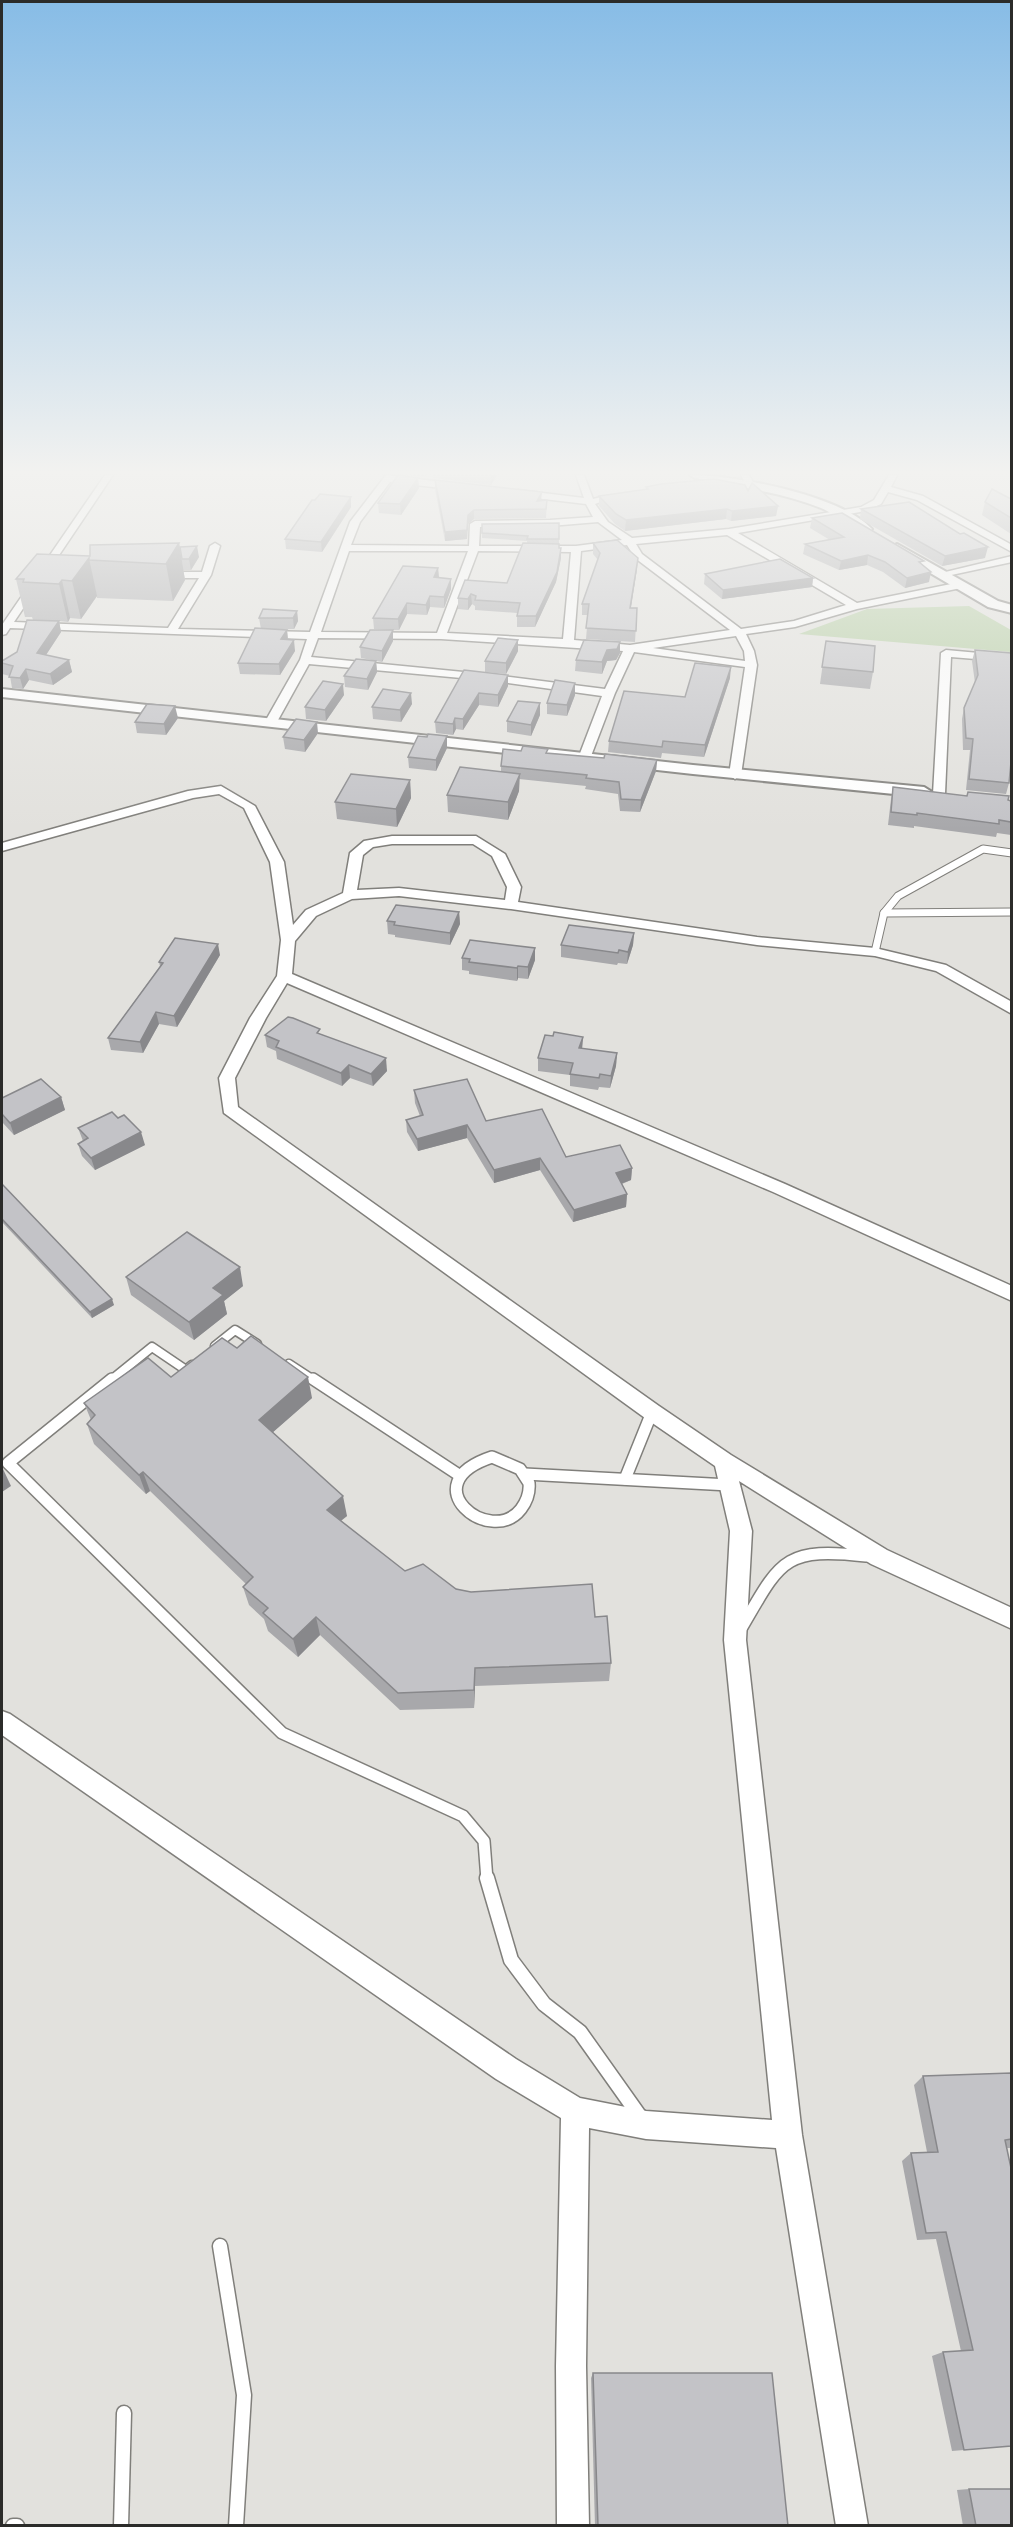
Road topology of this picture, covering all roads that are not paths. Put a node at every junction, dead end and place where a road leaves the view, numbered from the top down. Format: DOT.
graph roads {
  1 [pos="29,593"];
  2 [pos="195,593"];
  3 [pos="330,593"];
  4 [pos="457,593"];
  5 [pos="572,593"];
  6 [pos="687,593"];
  7 [pos="833,593"];
  8 [pos="921,593"];
  9 [pos="974,593"];
  10 [pos="855,606"];
  11 [pos="1011,609"];
  12 [pos="6,629"];
  13 [pos="171,632"];
  14 [pos="740,633"];
  15 [pos="315,635"];
  16 [pos="441,636"];
  17 [pos="568,643"];
  18 [pos="630,648"];
  19 [pos="1011,659"];
  20 [pos="306,660"];
  21 [pos="751,664"];
  22 [pos="2,693"];
  23 [pos="609,693"];
  24 [pos="272,720"];
  25 [pos="585,756"];
  26 [pos="735,775"];
  27 [pos="944,794"];
  28 [pos="2,847"];
  29 [pos="1011,853"];
  30 [pos="348,895"];
  31 [pos="512,905"];
  32 [pos="1011,912"];
  33 [pos="884,913"];
  34 [pos="288,940"];
  35 [pos="875,952"];
  36 [pos="284,976"];
  37 [pos="1011,1009"];
  38 [pos="1011,1294"];
  39 [pos="652,1412"];
  40 [pos="727,1473"];
  41 [pos="525,1474"];
  42 [pos="459,1475"];
  43 [pos="625,1479"];
  44 [pos="879,1557"];
  45 [pos="1011,1619"];
  46 [pos="735,1640"];
  47 [pos="2,1722"];
  48 [pos="575,2111"];
  49 [pos="646,2125"];
  50 [pos="788,2135"];
  51 [pos="220,2246"];
  52 [pos="124,2413"];
  53 [pos="121,2526"];
  54 [pos="236,2526"];
  55 [pos="573,2526"];
  56 [pos="852,2526"];
  1 -- 12 [label="street"];
  2 -- 13 [label="street"];
  3 -- 15 [label="street"];
  4 -- 16 [label="street"];
  5 -- 17 [label="street"];
  6 -- 14 [label="street"];
  7 -- 10 [label="street"];
  8 -- 10 [label="street"];
  9 -- 11 [label="street"];
  10 -- 14 [label="street"];
  12 -- 13 [label="street"];
  13 -- 15 [label="street"];
  14 -- 18 [label="street"];
  14 -- 21 [label="street"];
  15 -- 16 [label="street"];
  15 -- 20 [label="street"];
  16 -- 17 [label="street"];
  17 -- 18 [label="street"];
  18 -- 21 [label="street"];
  18 -- 23 [label="street"];
  19 -- 27 [label="street"];
  20 -- 23 [label="street"];
  20 -- 24 [label="street"];
  21 -- 26 [label="street"];
  22 -- 24 [label="street"];
  23 -- 25 [label="street"];
  24 -- 25 [label="street"];
  25 -- 26 [label="street"];
  26 -- 27 [label="street"];
  28 -- 34 [label="street"];
  29 -- 33 [label="lane"];
  30 -- 31 [label="street"];
  30 -- 31 [label="street"];
  30 -- 34 [label="street"];
  31 -- 35 [label="street"];
  32 -- 33 [label="lane"];
  33 -- 35 [label="lane"];
  34 -- 36 [label="street"];
  35 -- 37 [label="street"];
  36 -- 38 [label="street"];
  36 -- 39 [label="street"];
  39 -- 40 [label="street"];
  39 -- 43 [label="lane"];
  40 -- 43 [label="lane"];
  40 -- 44 [label="street"];
  40 -- 46 [label="street"];
  41 -- 42 [label="lane"];
  41 -- 42 [label="lane"];
  41 -- 43 [label="lane"];
  42 -- 49 [label="lane"];
  44 -- 45 [label="street"];
  44 -- 46 [label="lane"];
  46 -- 50 [label="street"];
  47 -- 48 [label="street"];
  48 -- 49 [label="street"];
  48 -- 55 [label="street"];
  49 -- 50 [label="street"];
  50 -- 56 [label="street"];
  51 -- 54 [label="lane"];
  52 -- 53 [label="lane"];
}
